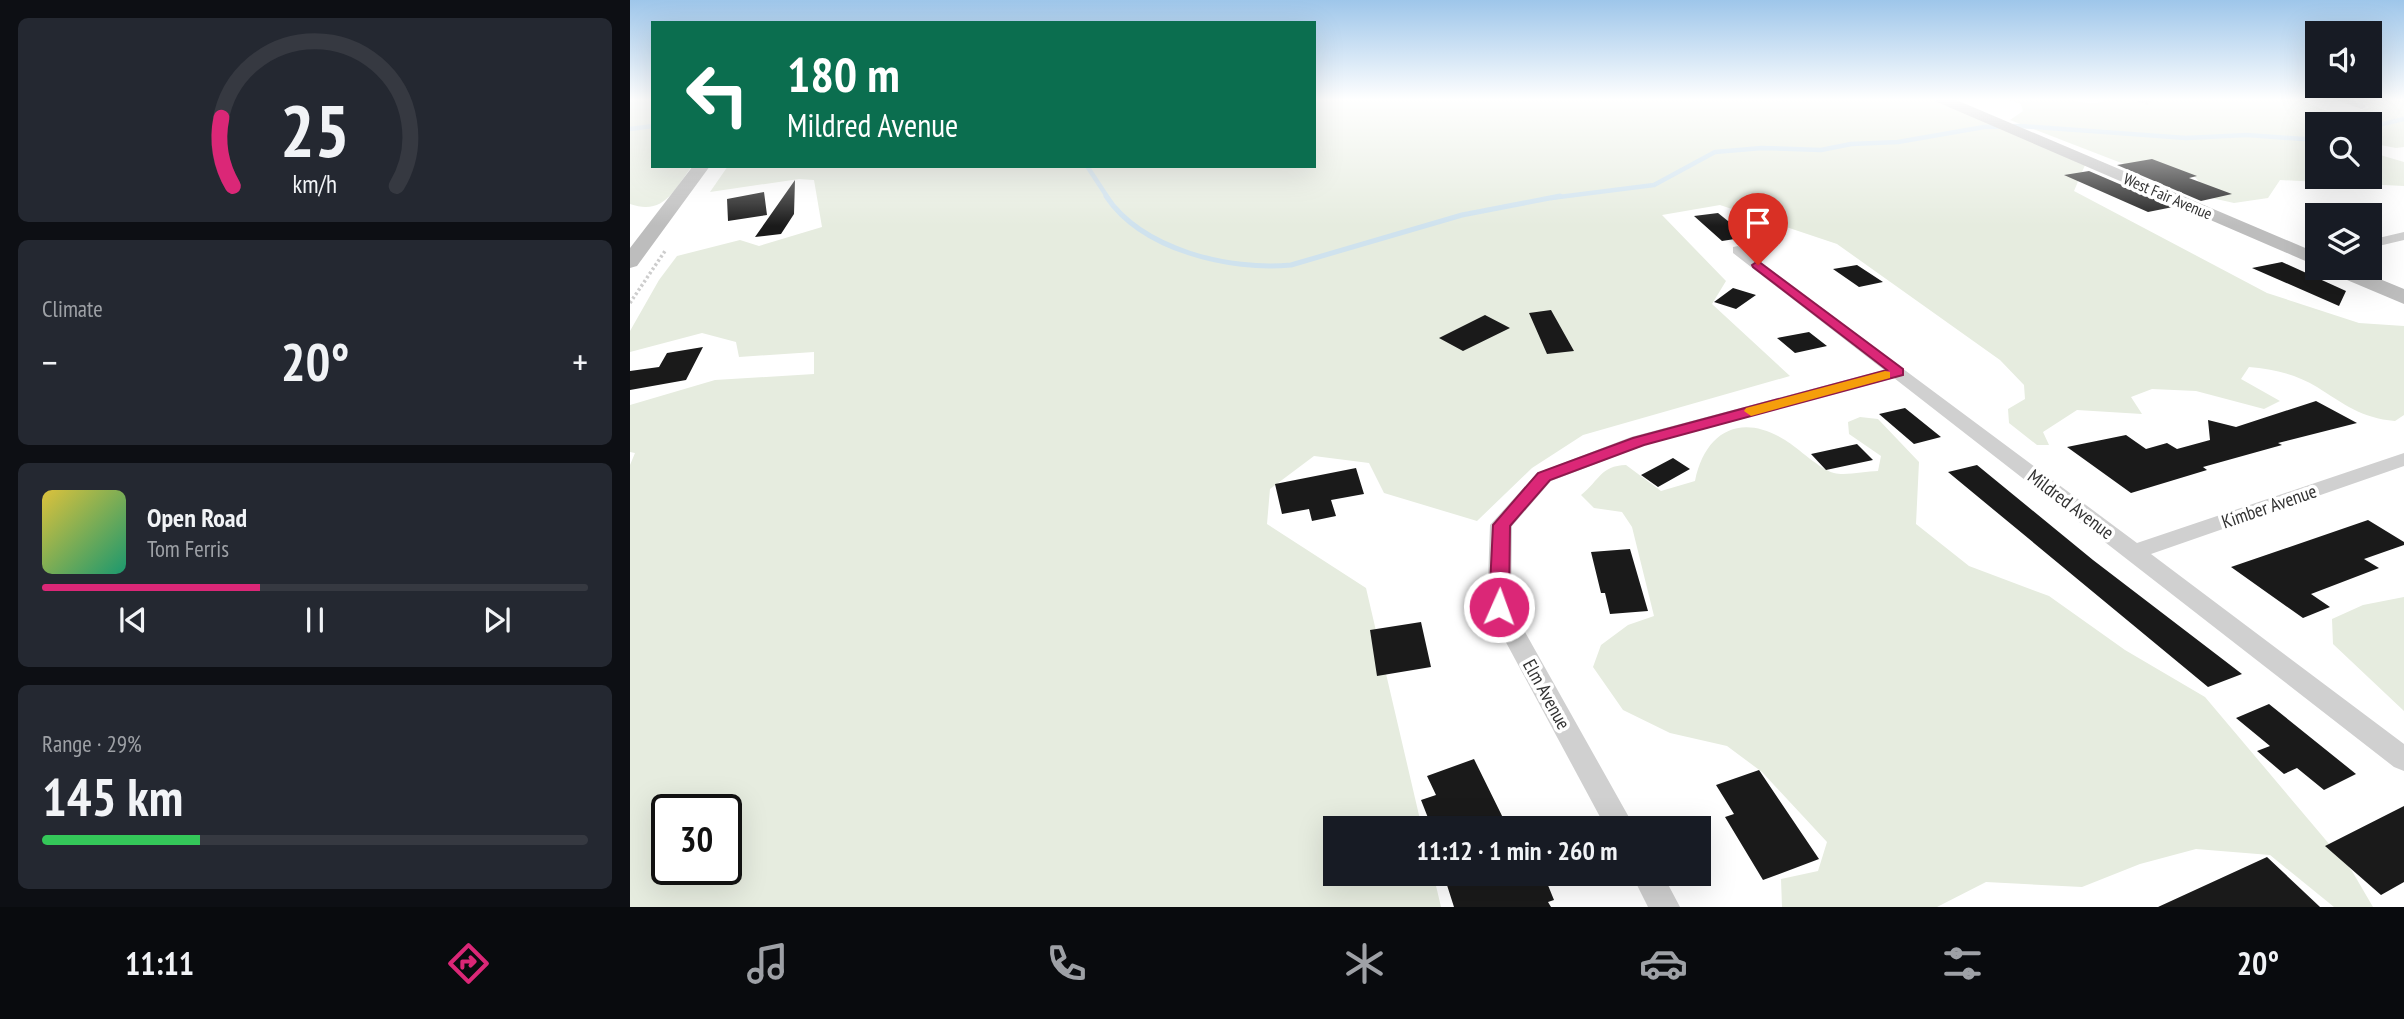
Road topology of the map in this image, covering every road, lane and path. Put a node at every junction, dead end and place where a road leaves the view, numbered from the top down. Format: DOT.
graph roads {
  1 [pos="2041,141"];
  2 [pos="700,168"];
  3 [pos="2404,236"];
  4 [pos="2382,241"];
  5 [pos="1738,250"];
  6 [pos="2305,254"];
  7 [pos="630,262"];
  8 [pos="2364,280"];
  9 [pos="2404,297"];
  10 [pos="1898,372"];
  11 [pos="2401,462"];
  12 [pos="2134,552"];
  13 [pos="2404,759"];
  14 [pos="1613,816"];
  15 [pos="1653,886"];
  16 [pos="1664,907"];
  1 -- 6 [label="street, West Fair Avenue"];
  2 -- 7 [label="street"];
  3 -- 4 [label="street"];
  5 -- 10 [label="street, Mildred Avenue"];
  8 -- 9 [label="street"];
  10 -- 12 [label="street, Mildred Avenue"];
  10 -- 14 [label="street, Elm Avenue"];
  11 -- 12 [label="street, Kimber Avenue"];
  12 -- 13 [label="street, Mildred Avenue"];
  15 -- 16 [label="street"];
}
